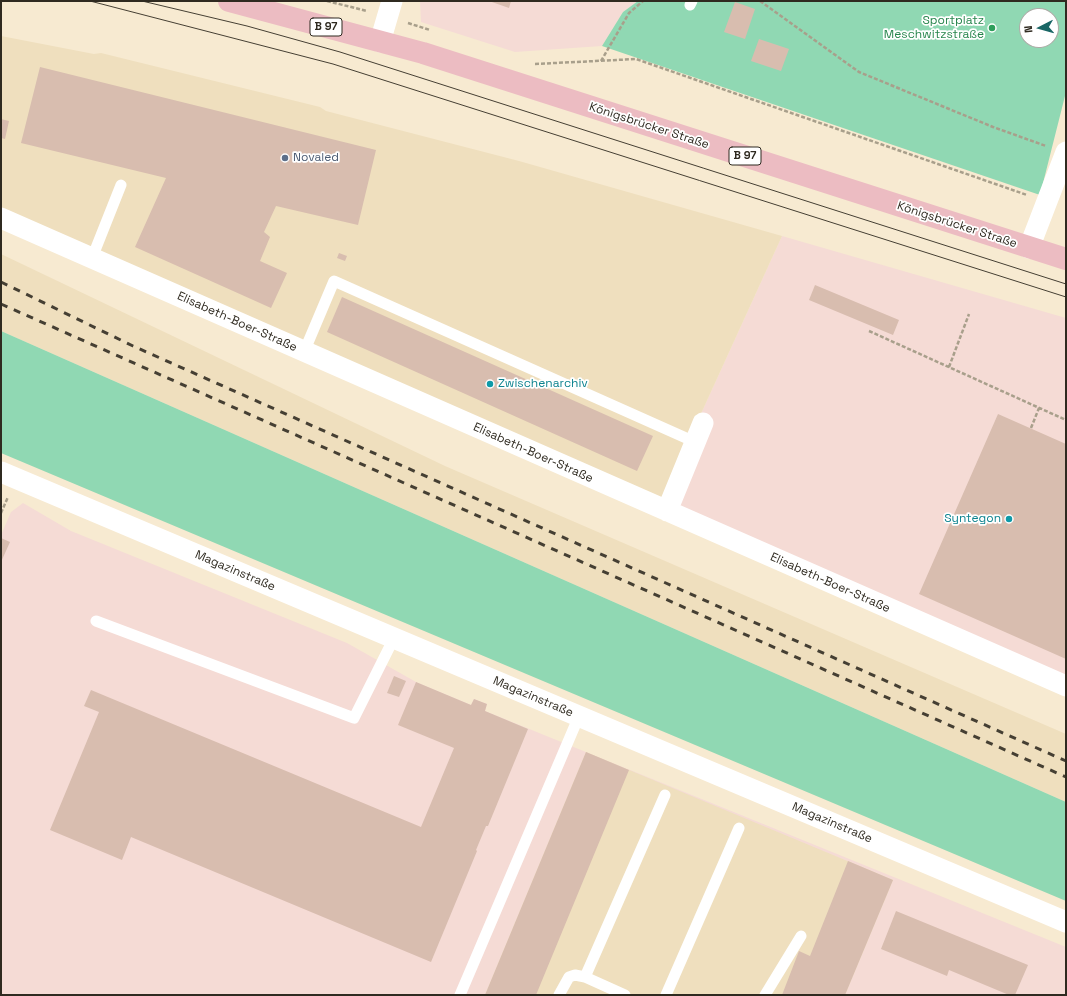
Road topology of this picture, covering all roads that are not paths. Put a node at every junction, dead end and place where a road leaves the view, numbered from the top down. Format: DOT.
graph roads {
  1 [pos="229,1"];
  2 [pos="390,8"];
  3 [pos="380,42"];
  4 [pos="1066,153"];
  5 [pos="121,185"];
  6 [pos="1,218"];
  7 [pos="1029,248"];
  8 [pos="92,258"];
  9 [pos="1066,259"];
  10 [pos="304,352"];
  11 [pos="703,423"];
  12 [pos="695,442"];
  13 [pos="1,472"];
  14 [pos="667,511"];
  15 [pos="96,621"];
  16 [pos="394,638"];
  17 [pos="1066,686"];
  18 [pos="579,716"];
  19 [pos="665,795"];
  20 [pos="739,828"];
  21 [pos="1066,922"];
  22 [pos="802,936"];
  23 [pos="585,977"];
  24 [pos="460,995"];
  25 [pos="559,995"];
  26 [pos="625,995"];
  27 [pos="666,995"];
  28 [pos="765,995"];
  1 -- 3 [label="main road, Königsbrücker Straße / B 97"];
  2 -- 3 [label="street"];
  3 -- 7 [label="main road, Königsbrücker Straße / B 97"];
  4 -- 7 [label="street"];
  5 -- 8 [label="lane"];
  6 -- 8 [label="street, Elisabeth-Boer-Straße"];
  7 -- 9 [label="main road, Königsbrücker Straße / B 97"];
  8 -- 10 [label="street, Elisabeth-Boer-Straße"];
  10 -- 12 [label="lane"];
  10 -- 14 [label="street, Elisabeth-Boer-Straße"];
  11 -- 12 [label="street"];
  12 -- 14 [label="street"];
  13 -- 16 [label="street, Magazinstraße"];
  14 -- 17 [label="street, Elisabeth-Boer-Straße"];
  15 -- 16 [label="lane"];
  16 -- 18 [label="street, Magazinstraße"];
  18 -- 21 [label="street, Magazinstraße"];
  18 -- 24 [label="lane"];
  19 -- 23 [label="lane"];
  20 -- 27 [label="lane"];
  22 -- 28 [label="lane"];
  23 -- 25 [label="lane"];
  23 -- 26 [label="lane"];
}
